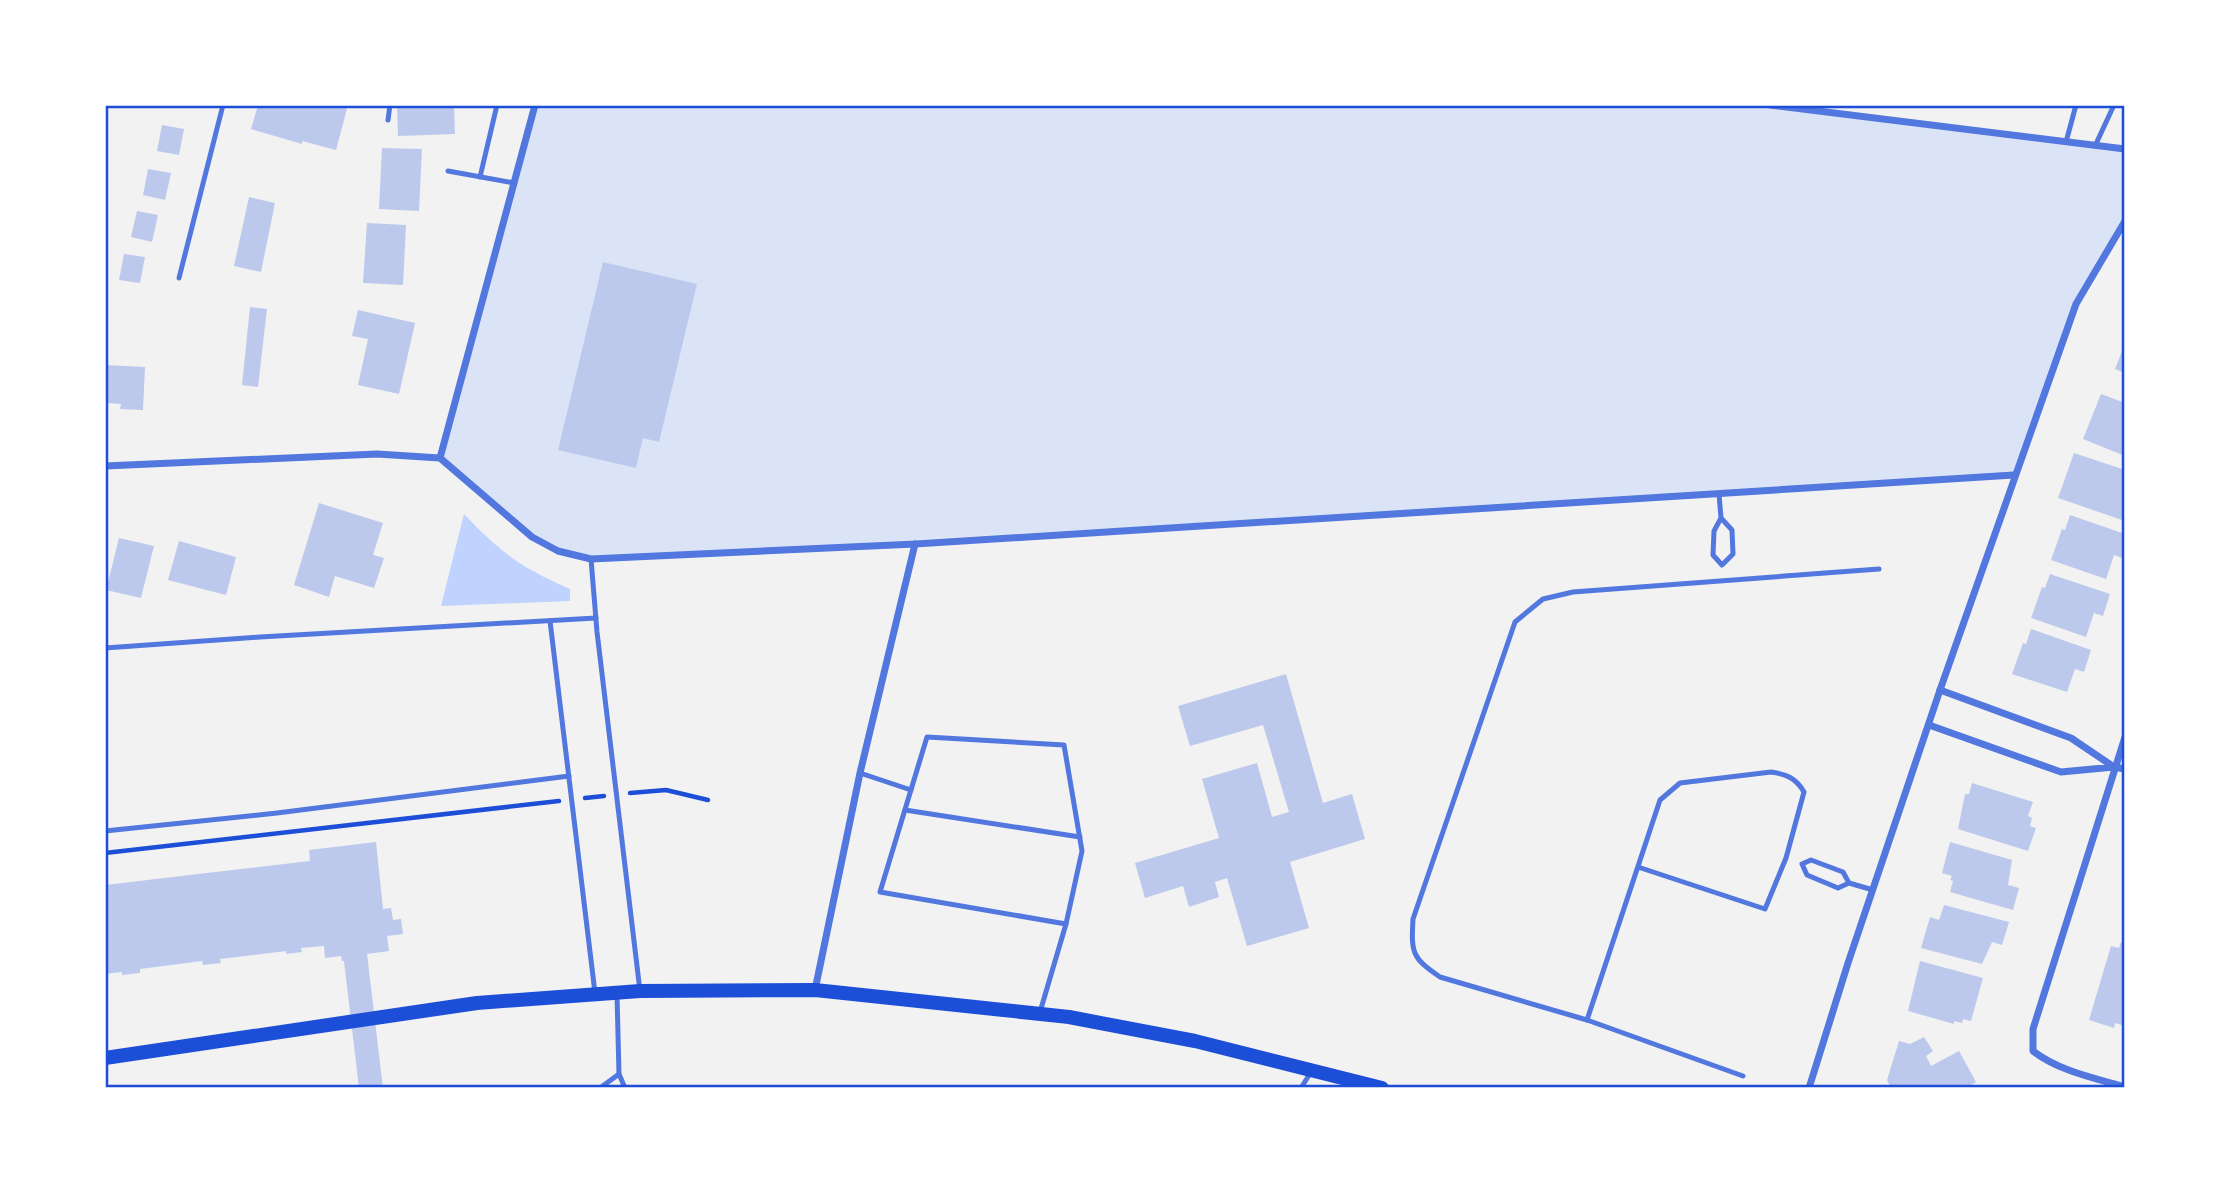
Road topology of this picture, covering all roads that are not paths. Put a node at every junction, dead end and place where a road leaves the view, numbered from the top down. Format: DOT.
graph roads {
  1 [pos="223,105"];
  2 [pos="390,105"];
  3 [pos="496,105"];
  4 [pos="534,105"];
  5 [pos="1770,105"];
  6 [pos="2076,105"];
  7 [pos="2114,105"];
  8 [pos="388,120"];
  9 [pos="2066,142"];
  10 [pos="2095,146"];
  11 [pos="2125,149"];
  12 [pos="448,171"];
  13 [pos="480,177"];
  14 [pos="513,183"];
  15 [pos="2125,221"];
  16 [pos="179,278"];
  17 [pos="440,458"];
  18 [pos="105,466"];
  19 [pos="2014,475"];
  20 [pos="1719,494"];
  21 [pos="1721,518"];
  22 [pos="915,544"];
  23 [pos="591,559"];
  24 [pos="1723,565"];
  25 [pos="1879,569"];
  26 [pos="1724,580"];
  27 [pos="596,618"];
  28 [pos="550,621"];
  29 [pos="105,649"];
  30 [pos="1940,690"];
  31 [pos="1929,725"];
  32 [pos="2125,737"];
  33 [pos="2114,767"];
  34 [pos="2125,769"];
  35 [pos="860,774"];
  36 [pos="569,776"];
  37 [pos="911,790"];
  38 [pos="905,810"];
  39 [pos="105,831"];
  40 [pos="1080,837"];
  41 [pos="1786,858"];
  42 [pos="1802,864"];
  43 [pos="1638,867"];
  44 [pos="1849,883"];
  45 [pos="1873,890"];
  46 [pos="1066,923"];
  47 [pos="815,990"];
  48 [pos="640,991"];
  49 [pos="617,992"];
  50 [pos="595,993"];
  51 [pos="1039,1015"];
  52 [pos="1587,1020"];
  53 [pos="105,1058"];
  54 [pos="1313,1069"];
  55 [pos="618,1074"];
  56 [pos="1743,1076"];
  57 [pos="2125,1087"];
  58 [pos="600,1088"];
  59 [pos="625,1088"];
  60 [pos="1301,1088"];
  61 [pos="1382,1088"];
  62 [pos="1809,1088"];
  1 -- 16 [label="lane"];
  2 -- 8 [label="lane"];
  3 -- 13 [label="lane"];
  4 -- 14 [label="street"];
  5 -- 9 [label="street"];
  6 -- 9 [label="lane"];
  7 -- 10 [label="lane"];
  9 -- 10 [label="street"];
  10 -- 11 [label="street"];
  12 -- 13 [label="lane"];
  13 -- 14 [label="lane"];
  14 -- 17 [label="street"];
  15 -- 19 [label="street"];
  17 -- 18 [label="street"];
  17 -- 23 [label="street"];
  19 -- 20 [label="street"];
  19 -- 30 [label="street"];
  20 -- 21 [label="lane"];
  20 -- 22 [label="street"];
  21 -- 24 [label="lane"];
  21 -- 24 [label="lane"];
  22 -- 23 [label="street"];
  22 -- 35 [label="street"];
  23 -- 27 [label="lane"];
  24 -- 26 [label="lane"];
  25 -- 26 [label="lane"];
  26 -- 52 [label="lane"];
  27 -- 28 [label="lane"];
  27 -- 48 [label="lane"];
  28 -- 29 [label="lane"];
  28 -- 36 [label="lane"];
  30 -- 31 [label="street"];
  30 -- 33 [label="street"];
  31 -- 33 [label="street"];
  31 -- 45 [label="street"];
  32 -- 33 [label="street"];
  33 -- 34 [label="street"];
  33 -- 57 [label="street"];
  35 -- 37 [label="lane"];
  35 -- 47 [label="street"];
  36 -- 39 [label="lane"];
  36 -- 50 [label="lane"];
  37 -- 38 [label="lane"];
  37 -- 40 [label="lane"];
  38 -- 40 [label="lane"];
  38 -- 46 [label="lane"];
  40 -- 46 [label="lane"];
  41 -- 42 [label="lane"];
  41 -- 43 [label="lane"];
  41 -- 43 [label="lane"];
  42 -- 44 [label="lane"];
  42 -- 44 [label="lane"];
  43 -- 52 [label="lane"];
  44 -- 45 [label="lane"];
  45 -- 62 [label="street"];
  46 -- 51 [label="lane"];
  47 -- 48 [label="main road"];
  47 -- 51 [label="main road"];
  48 -- 49 [label="main road"];
  49 -- 50 [label="main road"];
  49 -- 55 [label="lane"];
  50 -- 53 [label="main road"];
  51 -- 54 [label="main road"];
  52 -- 56 [label="lane"];
  54 -- 60 [label="lane"];
  54 -- 61 [label="main road"];
  55 -- 58 [label="lane"];
  55 -- 59 [label="lane"];
}
